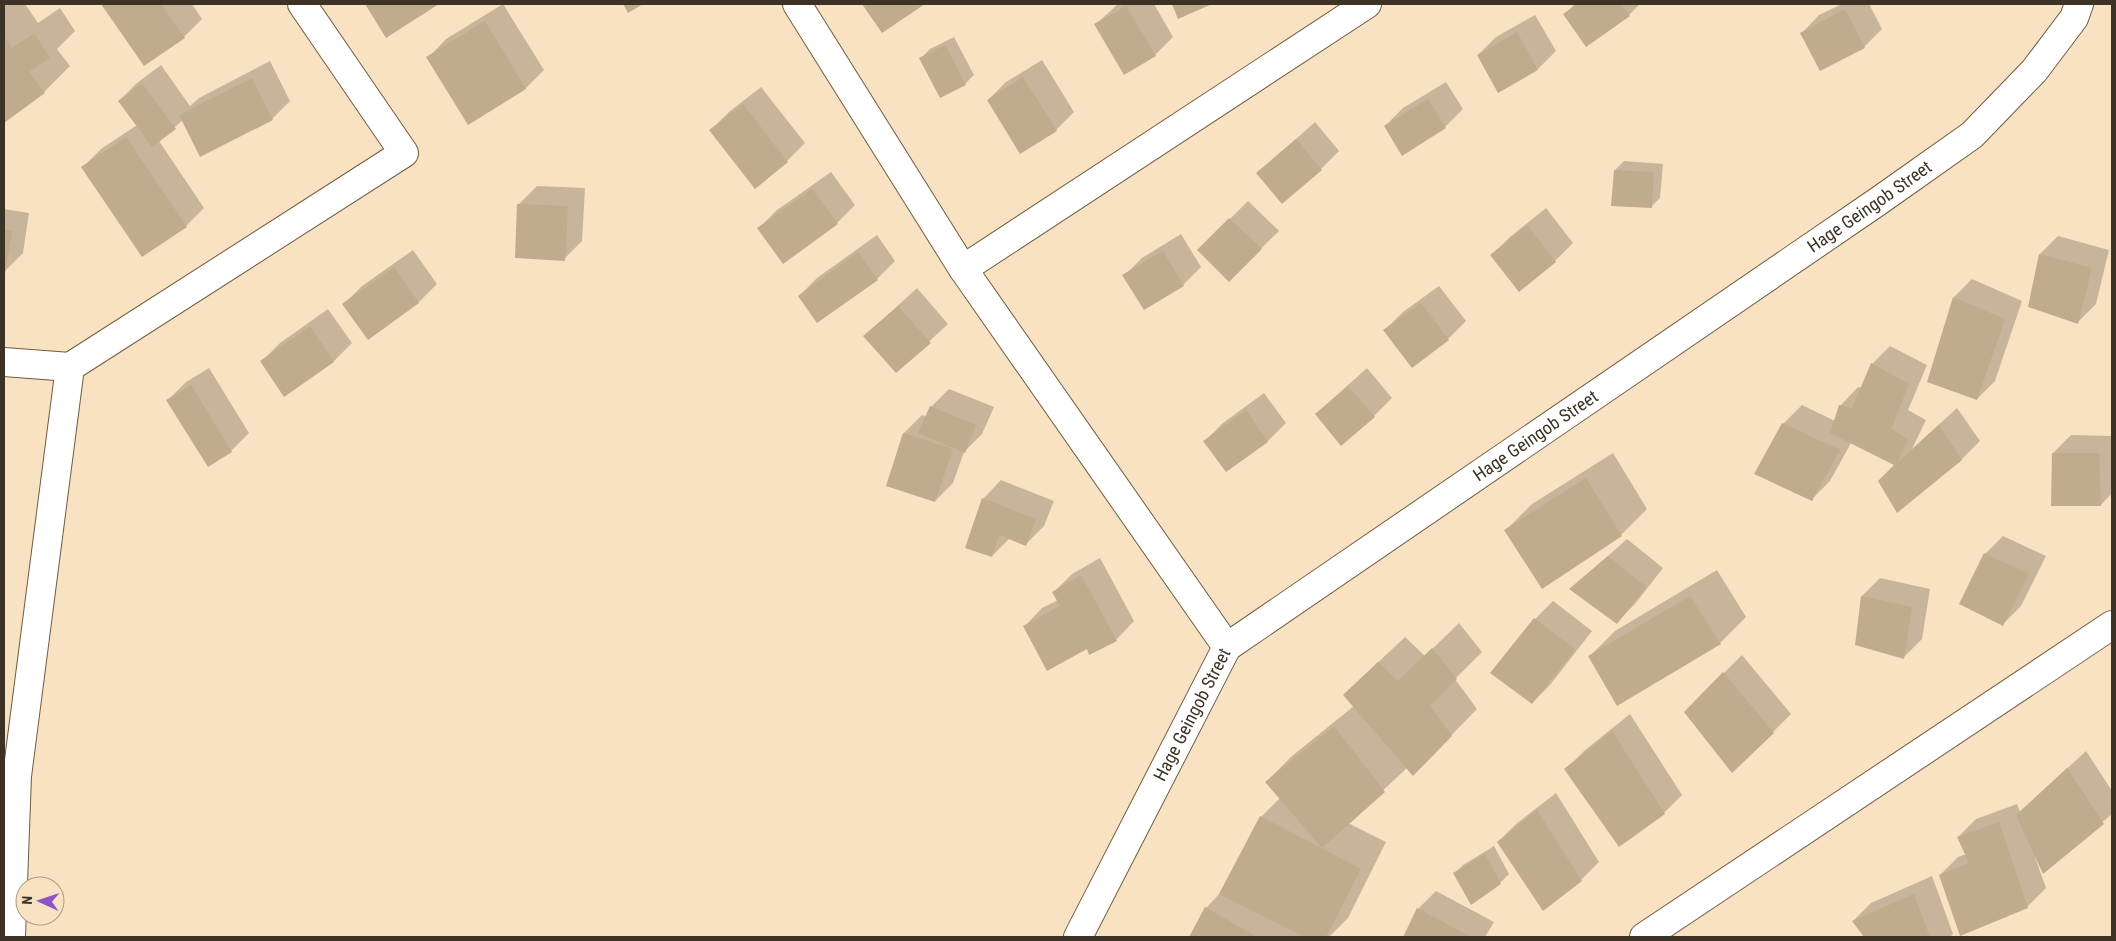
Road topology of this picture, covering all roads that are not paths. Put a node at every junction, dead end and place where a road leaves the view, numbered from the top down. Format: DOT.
graph roads {
  1 [pos="302,4"];
  2 [pos="797,4"];
  3 [pos="1367,4"];
  4 [pos="2079,4"];
  5 [pos="963,269"];
  6 [pos="4,362"];
  7 [pos="70,367"];
  8 [pos="2112,625"];
  9 [pos="1227,648"];
  10 [pos="11,776"];
  11 [pos="11,937"];
  12 [pos="1078,937"];
  13 [pos="1644,937"];
  1 -- 7 [label="street"];
  2 -- 5 [label="street"];
  3 -- 5 [label="street"];
  4 -- 9 [label="street, Hage Geingob Street"];
  5 -- 9 [label="street"];
  6 -- 7 [label="street"];
  7 -- 10 [label="street"];
  8 -- 13 [label="street"];
  9 -- 12 [label="street, Hage Geingob Street"];
  10 -- 11 [label="street"];
}
